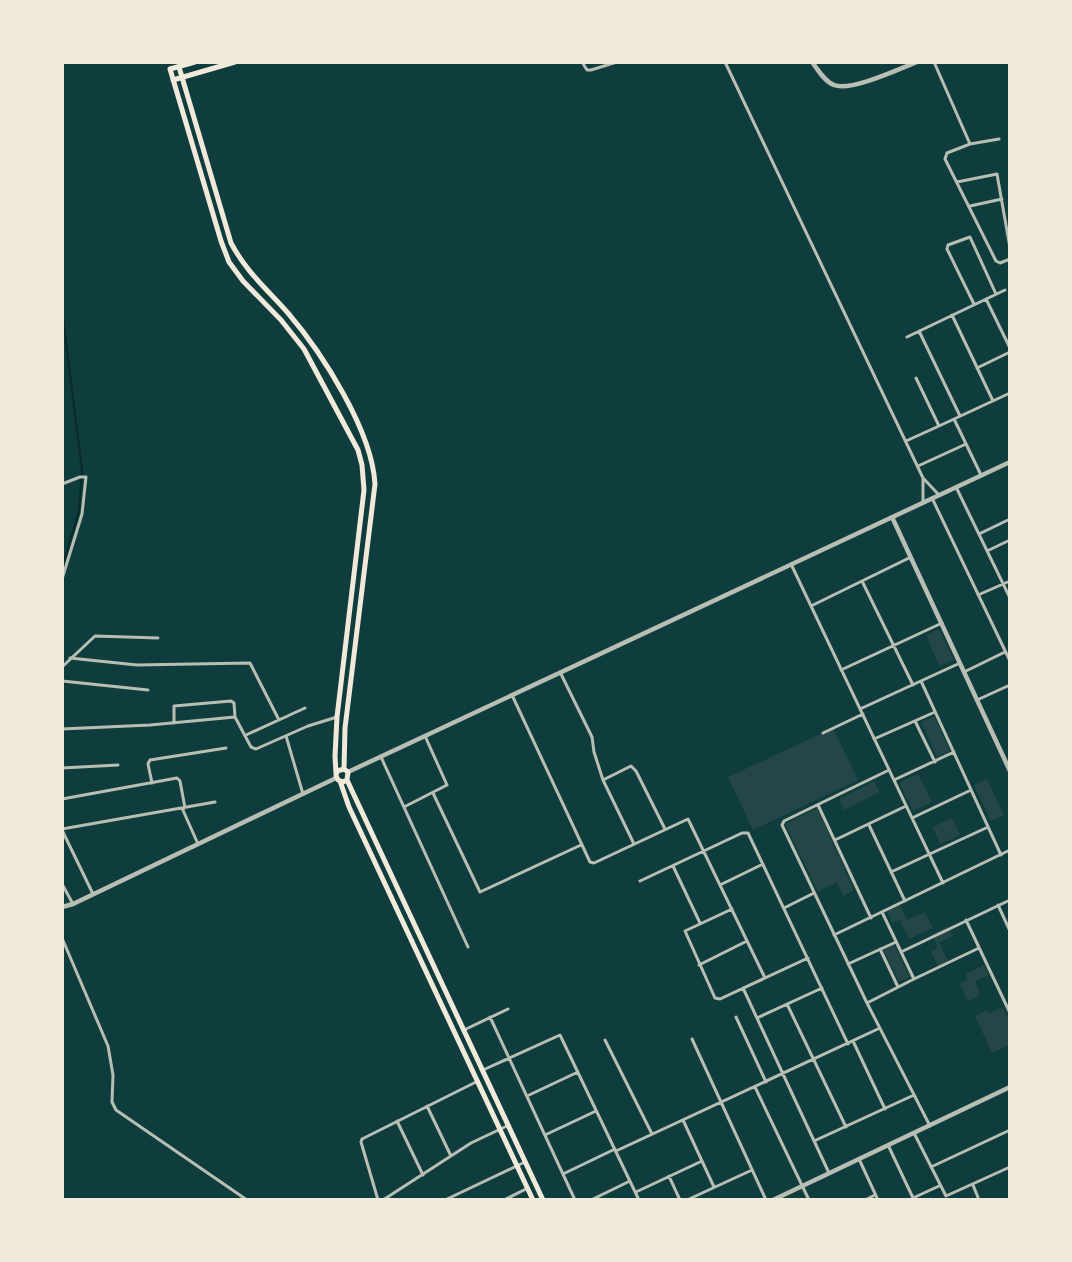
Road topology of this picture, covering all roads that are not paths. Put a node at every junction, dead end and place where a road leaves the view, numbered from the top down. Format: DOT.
graph roads {
  1 [pos="168,62"];
  2 [pos="195,62"];
  3 [pos="235,62"];
  4 [pos="582,62"];
  5 [pos="617,62"];
  6 [pos="725,62"];
  7 [pos="812,62"];
  8 [pos="917,62"];
  9 [pos="934,62"];
  10 [pos="179,65"];
  11 [pos="170,69"];
  12 [pos="182,77"];
  13 [pos="173,80"];
  14 [pos="999,140"];
  15 [pos="970,144"];
  16 [pos="957,182"];
  17 [pos="1002,199"];
  18 [pos="970,206"];
  19 [pos="1010,248"];
  20 [pos="1010,259"];
  21 [pos="1005,290"];
  22 [pos="996,294"];
  23 [pos="986,299"];
  24 [pos="974,304"];
  25 [pos="952,315"];
  26 [pos="919,331"];
  27 [pos="907,337"];
  28 [pos="1010,348"];
  29 [pos="1010,352"];
  30 [pos="977,368"];
  31 [pos="916,378"];
  32 [pos="1010,393"];
  33 [pos="993,401"];
  34 [pos="960,416"];
  35 [pos="954,419"];
  36 [pos="939,426"];
  37 [pos="906,441"];
  38 [pos="966,444"];
  39 [pos="1010,462"];
  40 [pos="918,466"];
  41 [pos="981,475"];
  42 [pos="923,478"];
  43 [pos="62,484"];
  44 [pos="956,487"];
  45 [pos="939,495"];
  46 [pos="932,498"];
  47 [pos="923,503"];
  48 [pos="892,517"];
  49 [pos="1010,519"];
  50 [pos="979,534"];
  51 [pos="1010,540"];
  52 [pos="987,551"];
  53 [pos="910,557"];
  54 [pos="791,564"];
  55 [pos="62,579"];
  56 [pos="862,580"];
  57 [pos="1010,581"];
  58 [pos="1003,584"];
  59 [pos="978,595"];
  60 [pos="1010,598"];
  61 [pos="811,606"];
  62 [pos="942,623"];
  63 [pos="158,638"];
  64 [pos="894,646"];
  65 [pos="1005,652"];
  66 [pos="70,658"];
  67 [pos="1010,661"];
  68 [pos="960,663"];
  69 [pos="62,667"];
  70 [pos="842,670"];
  71 [pos="559,672"];
  72 [pos="964,672"];
  73 [pos="62,681"];
  74 [pos="921,681"];
  75 [pos="1010,684"];
  76 [pos="912,685"];
  77 [pos="148,690"];
  78 [pos="511,695"];
  79 [pos="978,700"];
  80 [pos="305,708"];
  81 [pos="860,709"];
  82 [pos="935,712"];
  83 [pos="862,714"];
  84 [pos="235,717"];
  85 [pos="338,717"];
  86 [pos="279,720"];
  87 [pos="915,721"];
  88 [pos="174,723"];
  89 [pos="62,729"];
  90 [pos="823,733"];
  91 [pos="246,735"];
  92 [pos="286,736"];
  93 [pos="425,736"];
  94 [pos="874,739"];
  95 [pos="226,748"];
  96 [pos="954,752"];
  97 [pos="1010,753"];
  98 [pos="1003,756"];
  99 [pos="381,757"];
  100 [pos="935,762"];
  101 [pos="118,765"];
  102 [pos="62,768"];
  103 [pos="889,770"];
  104 [pos="346,771"];
  105 [pos="1010,771"];
  106 [pos="337,778"];
  107 [pos="347,780"];
  108 [pos="603,780"];
  109 [pos="894,780"];
  110 [pos="152,783"];
  111 [pos="971,790"];
  112 [pos="433,793"];
  113 [pos="303,794"];
  114 [pos="62,799"];
  115 [pos="215,802"];
  116 [pos="818,805"];
  117 [pos="906,806"];
  118 [pos="404,807"];
  119 [pos="183,808"];
  120 [pos="912,818"];
  121 [pos="869,825"];
  122 [pos="988,826"];
  123 [pos="62,830"];
  124 [pos="665,830"];
  125 [pos="834,840"];
  126 [pos="198,844"];
  127 [pos="634,844"];
  128 [pos="581,845"];
  129 [pos="1010,850"];
  130 [pos="704,852"];
  131 [pos="929,854"];
  132 [pos="1001,855"];
  133 [pos="763,864"];
  134 [pos="673,866"];
  135 [pos="891,872"];
  136 [pos="640,882"];
  137 [pos="943,883"];
  138 [pos="62,884"];
  139 [pos="720,884"];
  140 [pos="814,893"];
  141 [pos="93,894"];
  142 [pos="1010,900"];
  143 [pos="905,901"];
  144 [pos="73,904"];
  145 [pos="998,905"];
  146 [pos="62,906"];
  147 [pos="784,908"];
  148 [pos="732,909"];
  149 [pos="882,912"];
  150 [pos="871,918"];
  151 [pos="966,920"];
  152 [pos="700,924"];
  153 [pos="1010,931"];
  154 [pos="834,935"];
  155 [pos="62,938"];
  156 [pos="747,942"];
  157 [pos="896,942"];
  158 [pos="468,947"];
  159 [pos="979,948"];
  160 [pos="880,949"];
  161 [pos="901,952"];
  162 [pos="808,958"];
  163 [pos="699,964"];
  164 [pos="848,964"];
  165 [pos="765,978"];
  166 [pos="914,979"];
  167 [pos="898,987"];
  168 [pos="743,988"];
  169 [pos="822,988"];
  170 [pos="867,1002"];
  171 [pos="787,1004"];
  172 [pos="508,1009"];
  173 [pos="1010,1013"];
  174 [pos="490,1017"];
  175 [pos="736,1017"];
  176 [pos="757,1018"];
  177 [pos="880,1028"];
  178 [pos="464,1030"];
  179 [pos="692,1038"];
  180 [pos="606,1040"];
  181 [pos="853,1041"];
  182 [pos="848,1044"];
  183 [pos="509,1058"];
  184 [pos="814,1060"];
  185 [pos="483,1070"];
  186 [pos="578,1072"];
  187 [pos="783,1074"];
  188 [pos="479,1081"];
  189 [pos="766,1082"];
  190 [pos="756,1087"];
  191 [pos="1010,1087"];
  192 [pos="527,1096"];
  193 [pos="914,1096"];
  194 [pos="721,1102"];
  195 [pos="427,1106"];
  196 [pos="885,1109"];
  197 [pos="596,1111"];
  198 [pos="683,1120"];
  199 [pos="397,1121"];
  200 [pos="509,1125"];
  201 [pos="846,1126"];
  202 [pos="930,1126"];
  203 [pos="501,1128"];
  204 [pos="1010,1130"];
  205 [pos="914,1133"];
  206 [pos="652,1134"];
  207 [pos="545,1135"];
  208 [pos="814,1141"];
  209 [pos="888,1145"];
  210 [pos="616,1150"];
  211 [pos="451,1156"];
  212 [pos="859,1159"];
  213 [pos="702,1161"];
  214 [pos="526,1162"];
  215 [pos="517,1166"];
  216 [pos="931,1167"];
  217 [pos="1010,1167"];
  218 [pos="752,1170"];
  219 [pos="829,1173"];
  220 [pos="563,1174"];
  221 [pos="423,1175"];
  222 [pos="669,1176"];
  223 [pos="630,1181"];
  224 [pos="973,1184"];
  225 [pos="802,1186"];
  226 [pos="939,1186"];
  227 [pos="714,1187"];
  228 [pos="528,1188"];
  229 [pos="636,1192"];
  230 [pos="876,1195"];
  231 [pos="913,1199"];
  232 [pos="247,1200"];
  233 [pos="378,1200"];
  234 [pos="383,1200"];
  235 [pos="444,1200"];
  236 [pos="504,1200"];
  237 [pos="533,1200"];
  238 [pos="543,1200"];
  239 [pos="575,1200"];
  240 [pos="591,1200"];
  241 [pos="639,1200"];
  242 [pos="680,1200"];
  243 [pos="687,1200"];
  244 [pos="766,1200"];
  245 [pos="773,1200"];
  246 [pos="808,1200"];
  247 [pos="866,1200"];
  248 [pos="878,1200"];
  249 [pos="979,1200"];
  1 -- 11 [label="street"];
  2 -- 10 [label="main road"];
  3 -- 12 [label="main road"];
  4 -- 5 [label="street"];
  6 -- 37 [label="street"];
  7 -- 8 [label="street"];
  9 -- 15 [label="street"];
  10 -- 11 [label="main road"];
  10 -- 12 [label="main road"];
  11 -- 13 [label="main road"];
  12 -- 13 [label="main road"];
  12 -- 104 [label="main road"];
  13 -- 85 [label="main road"];
  14 -- 15 [label="street"];
  15 -- 16 [label="street"];
  16 -- 17 [label="street"];
  16 -- 18 [label="street"];
  17 -- 18 [label="street"];
  17 -- 19 [label="street"];
  18 -- 20 [label="street"];
  21 -- 22 [label="street"];
  22 -- 23 [label="street"];
  22 -- 24 [label="street"];
  23 -- 24 [label="street"];
  23 -- 28 [label="street"];
  24 -- 25 [label="street"];
  25 -- 26 [label="street"];
  25 -- 30 [label="street"];
  26 -- 27 [label="street"];
  26 -- 34 [label="street"];
  29 -- 30 [label="street"];
  30 -- 33 [label="street"];
  31 -- 36 [label="street"];
  32 -- 33 [label="street"];
  33 -- 34 [label="street"];
  34 -- 35 [label="street"];
  35 -- 36 [label="street"];
  35 -- 38 [label="street"];
  36 -- 37 [label="street"];
  37 -- 40 [label="street"];
  38 -- 40 [label="street"];
  38 -- 41 [label="street"];
  39 -- 41 [label="street"];
  40 -- 42 [label="street"];
  41 -- 44 [label="street"];
  42 -- 45 [label="street"];
  42 -- 47 [label="street"];
  43 -- 55 [label="street"];
  44 -- 45 [label="street"];
  44 -- 50 [label="street"];
  45 -- 46 [label="street"];
  46 -- 47 [label="street"];
  46 -- 59 [label="street"];
  47 -- 48 [label="street"];
  48 -- 53 [label="street"];
  48 -- 54 [label="street"];
  49 -- 50 [label="street"];
  50 -- 52 [label="street"];
  51 -- 52 [label="street"];
  52 -- 58 [label="street"];
  53 -- 56 [label="street"];
  53 -- 62 [label="street"];
  54 -- 61 [label="street"];
  54 -- 71 [label="street"];
  56 -- 61 [label="street"];
  56 -- 64 [label="street"];
  57 -- 58 [label="street"];
  58 -- 59 [label="street"];
  58 -- 60 [label="street"];
  59 -- 65 [label="street"];
  61 -- 70 [label="street"];
  62 -- 64 [label="street"];
  62 -- 68 [label="street"];
  63 -- 66 [label="street"];
  64 -- 70 [label="street"];
  64 -- 76 [label="street"];
  65 -- 67 [label="street"];
  65 -- 72 [label="street"];
  66 -- 69 [label="street"];
  66 -- 86 [label="street"];
  68 -- 72 [label="street"];
  68 -- 74 [label="street"];
  70 -- 81 [label="street"];
  71 -- 78 [label="street"];
  71 -- 108 [label="street"];
  72 -- 79 [label="street"];
  73 -- 77 [label="street"];
  74 -- 76 [label="street"];
  74 -- 82 [label="street"];
  75 -- 79 [label="street"];
  76 -- 81 [label="street"];
  78 -- 93 [label="street"];
  78 -- 128 [label="street"];
  79 -- 98 [label="street"];
  80 -- 86 [label="street"];
  81 -- 83 [label="street"];
  82 -- 87 [label="street"];
  82 -- 96 [label="street"];
  83 -- 90 [label="street"];
  83 -- 94 [label="street"];
  84 -- 88 [label="street"];
  84 -- 88 [label="street"];
  84 -- 91 [label="street"];
  85 -- 92 [label="street"];
  85 -- 106 [label="main road"];
  86 -- 91 [label="street"];
  87 -- 94 [label="street"];
  87 -- 100 [label="street"];
  88 -- 89 [label="street"];
  91 -- 92 [label="street"];
  92 -- 113 [label="street"];
  93 -- 99 [label="street"];
  93 -- 112 [label="street"];
  94 -- 103 [label="street"];
  95 -- 110 [label="street"];
  96 -- 100 [label="street"];
  96 -- 111 [label="street"];
  97 -- 98 [label="street"];
  98 -- 105 [label="street"];
  99 -- 104 [label="street"];
  99 -- 118 [label="street"];
  100 -- 109 [label="street"];
  101 -- 102 [label="street"];
  103 -- 109 [label="street"];
  103 -- 116 [label="street"];
  104 -- 106 [label="main road"];
  104 -- 107 [label="main road"];
  106 -- 107 [label="main road"];
  106 -- 113 [label="street"];
  106 -- 188 [label="main road"];
  107 -- 178 [label="main road"];
  108 -- 124 [label="street"];
  108 -- 127 [label="street"];
  109 -- 117 [label="street"];
  110 -- 114 [label="street"];
  110 -- 119 [label="street"];
  111 -- 120 [label="street"];
  111 -- 122 [label="street"];
  112 -- 118 [label="street"];
  112 -- 128 [label="street"];
  113 -- 126 [label="street"];
  115 -- 119 [label="street"];
  116 -- 125 [label="street"];
  116 -- 140 [label="street"];
  117 -- 120 [label="street"];
  117 -- 121 [label="street"];
  118 -- 158 [label="street"];
  119 -- 123 [label="street"];
  119 -- 126 [label="street"];
  120 -- 131 [label="street"];
  121 -- 125 [label="street"];
  121 -- 135 [label="street"];
  122 -- 131 [label="street"];
  122 -- 132 [label="street"];
  123 -- 141 [label="street"];
  124 -- 127 [label="street"];
  124 -- 130 [label="street"];
  125 -- 150 [label="street"];
  126 -- 141 [label="street"];
  127 -- 128 [label="street"];
  129 -- 132 [label="street"];
  130 -- 133 [label="street"];
  130 -- 134 [label="street"];
  130 -- 139 [label="street"];
  131 -- 135 [label="street"];
  131 -- 137 [label="street"];
  132 -- 137 [label="street"];
  133 -- 139 [label="street"];
  133 -- 147 [label="street"];
  134 -- 136 [label="street"];
  134 -- 152 [label="street"];
  135 -- 143 [label="street"];
  137 -- 143 [label="street"];
  138 -- 144 [label="street"];
  139 -- 148 [label="street"];
  140 -- 147 [label="street"];
  140 -- 154 [label="street"];
  141 -- 144 [label="street"];
  142 -- 145 [label="street"];
  143 -- 149 [label="street"];
  144 -- 146 [label="street"];
  145 -- 151 [label="street"];
  145 -- 153 [label="street"];
  147 -- 162 [label="street"];
  148 -- 152 [label="street"];
  148 -- 156 [label="street"];
  149 -- 150 [label="street"];
  149 -- 157 [label="street"];
  150 -- 154 [label="street"];
  151 -- 159 [label="street"];
  151 -- 161 [label="street"];
  152 -- 163 [label="street"];
  154 -- 164 [label="street"];
  155 -- 232 [label="street"];
  156 -- 163 [label="street"];
  156 -- 165 [label="street"];
  157 -- 160 [label="street"];
  157 -- 161 [label="street"];
  159 -- 166 [label="street"];
  159 -- 173 [label="street"];
  160 -- 164 [label="street"];
  160 -- 167 [label="street"];
  161 -- 166 [label="street"];
  162 -- 165 [label="street"];
  162 -- 169 [label="street"];
  163 -- 168 [label="street"];
  164 -- 170 [label="street"];
  165 -- 168 [label="street"];
  166 -- 167 [label="street"];
  167 -- 170 [label="street"];
  168 -- 176 [label="street"];
  169 -- 171 [label="street"];
  169 -- 182 [label="street"];
  170 -- 177 [label="street"];
  171 -- 176 [label="street"];
  171 -- 184 [label="street"];
  172 -- 174 [label="street"];
  174 -- 178 [label="street"];
  174 -- 183 [label="street"];
  175 -- 189 [label="street"];
  176 -- 187 [label="street"];
  177 -- 181 [label="street"];
  177 -- 193 [label="street"];
  178 -- 185 [label="main road"];
  179 -- 194 [label="street"];
  180 -- 206 [label="street"];
  181 -- 182 [label="street"];
  181 -- 196 [label="street"];
  182 -- 184 [label="street"];
  183 -- 185 [label="street"];
  183 -- 186 [label="street"];
  183 -- 192 [label="street"];
  184 -- 187 [label="street"];
  184 -- 201 [label="street"];
  185 -- 200 [label="main road"];
  186 -- 192 [label="street"];
  186 -- 197 [label="street"];
  187 -- 189 [label="street"];
  187 -- 208 [label="street"];
  188 -- 195 [label="street"];
  188 -- 203 [label="main road"];
  189 -- 190 [label="street"];
  190 -- 194 [label="street"];
  190 -- 225 [label="street"];
  191 -- 202 [label="street"];
  192 -- 207 [label="street"];
  193 -- 196 [label="street"];
  193 -- 202 [label="street"];
  194 -- 198 [label="street"];
  194 -- 218 [label="street"];
  195 -- 199 [label="street"];
  195 -- 211 [label="street"];
  196 -- 201 [label="street"];
  197 -- 207 [label="street"];
  197 -- 210 [label="street"];
  198 -- 206 [label="street"];
  198 -- 213 [label="street"];
  199 -- 221 [label="street"];
  199 -- 233 [label="street"];
  200 -- 203 [label="street"];
  200 -- 214 [label="main road"];
  201 -- 208 [label="street"];
  202 -- 205 [label="street"];
  203 -- 211 [label="street"];
  203 -- 215 [label="main road"];
  204 -- 216 [label="street"];
  205 -- 209 [label="street"];
  205 -- 216 [label="street"];
  206 -- 210 [label="street"];
  207 -- 220 [label="street"];
  208 -- 219 [label="street"];
  209 -- 212 [label="street"];
  209 -- 231 [label="street"];
  210 -- 220 [label="street"];
  210 -- 223 [label="street"];
  211 -- 221 [label="street"];
  212 -- 219 [label="street"];
  212 -- 230 [label="street"];
  213 -- 222 [label="street"];
  213 -- 227 [label="street"];
  214 -- 215 [label="street"];
  214 -- 238 [label="main road"];
  215 -- 228 [label="main road"];
  215 -- 235 [label="street"];
  216 -- 226 [label="street"];
  217 -- 224 [label="street"];
  218 -- 227 [label="street"];
  218 -- 244 [label="street"];
  219 -- 225 [label="street"];
  220 -- 239 [label="street"];
  221 -- 234 [label="street"];
  222 -- 229 [label="street"];
  222 -- 242 [label="street"];
  223 -- 229 [label="street"];
  223 -- 240 [label="street"];
  224 -- 226 [label="street"];
  224 -- 249 [label="street"];
  225 -- 245 [label="street"];
  225 -- 246 [label="street"];
  226 -- 231 [label="street"];
  227 -- 243 [label="street"];
  228 -- 236 [label="street"];
  228 -- 237 [label="main road"];
  229 -- 241 [label="street"];
  230 -- 247 [label="street"];
  230 -- 248 [label="street"];
}
